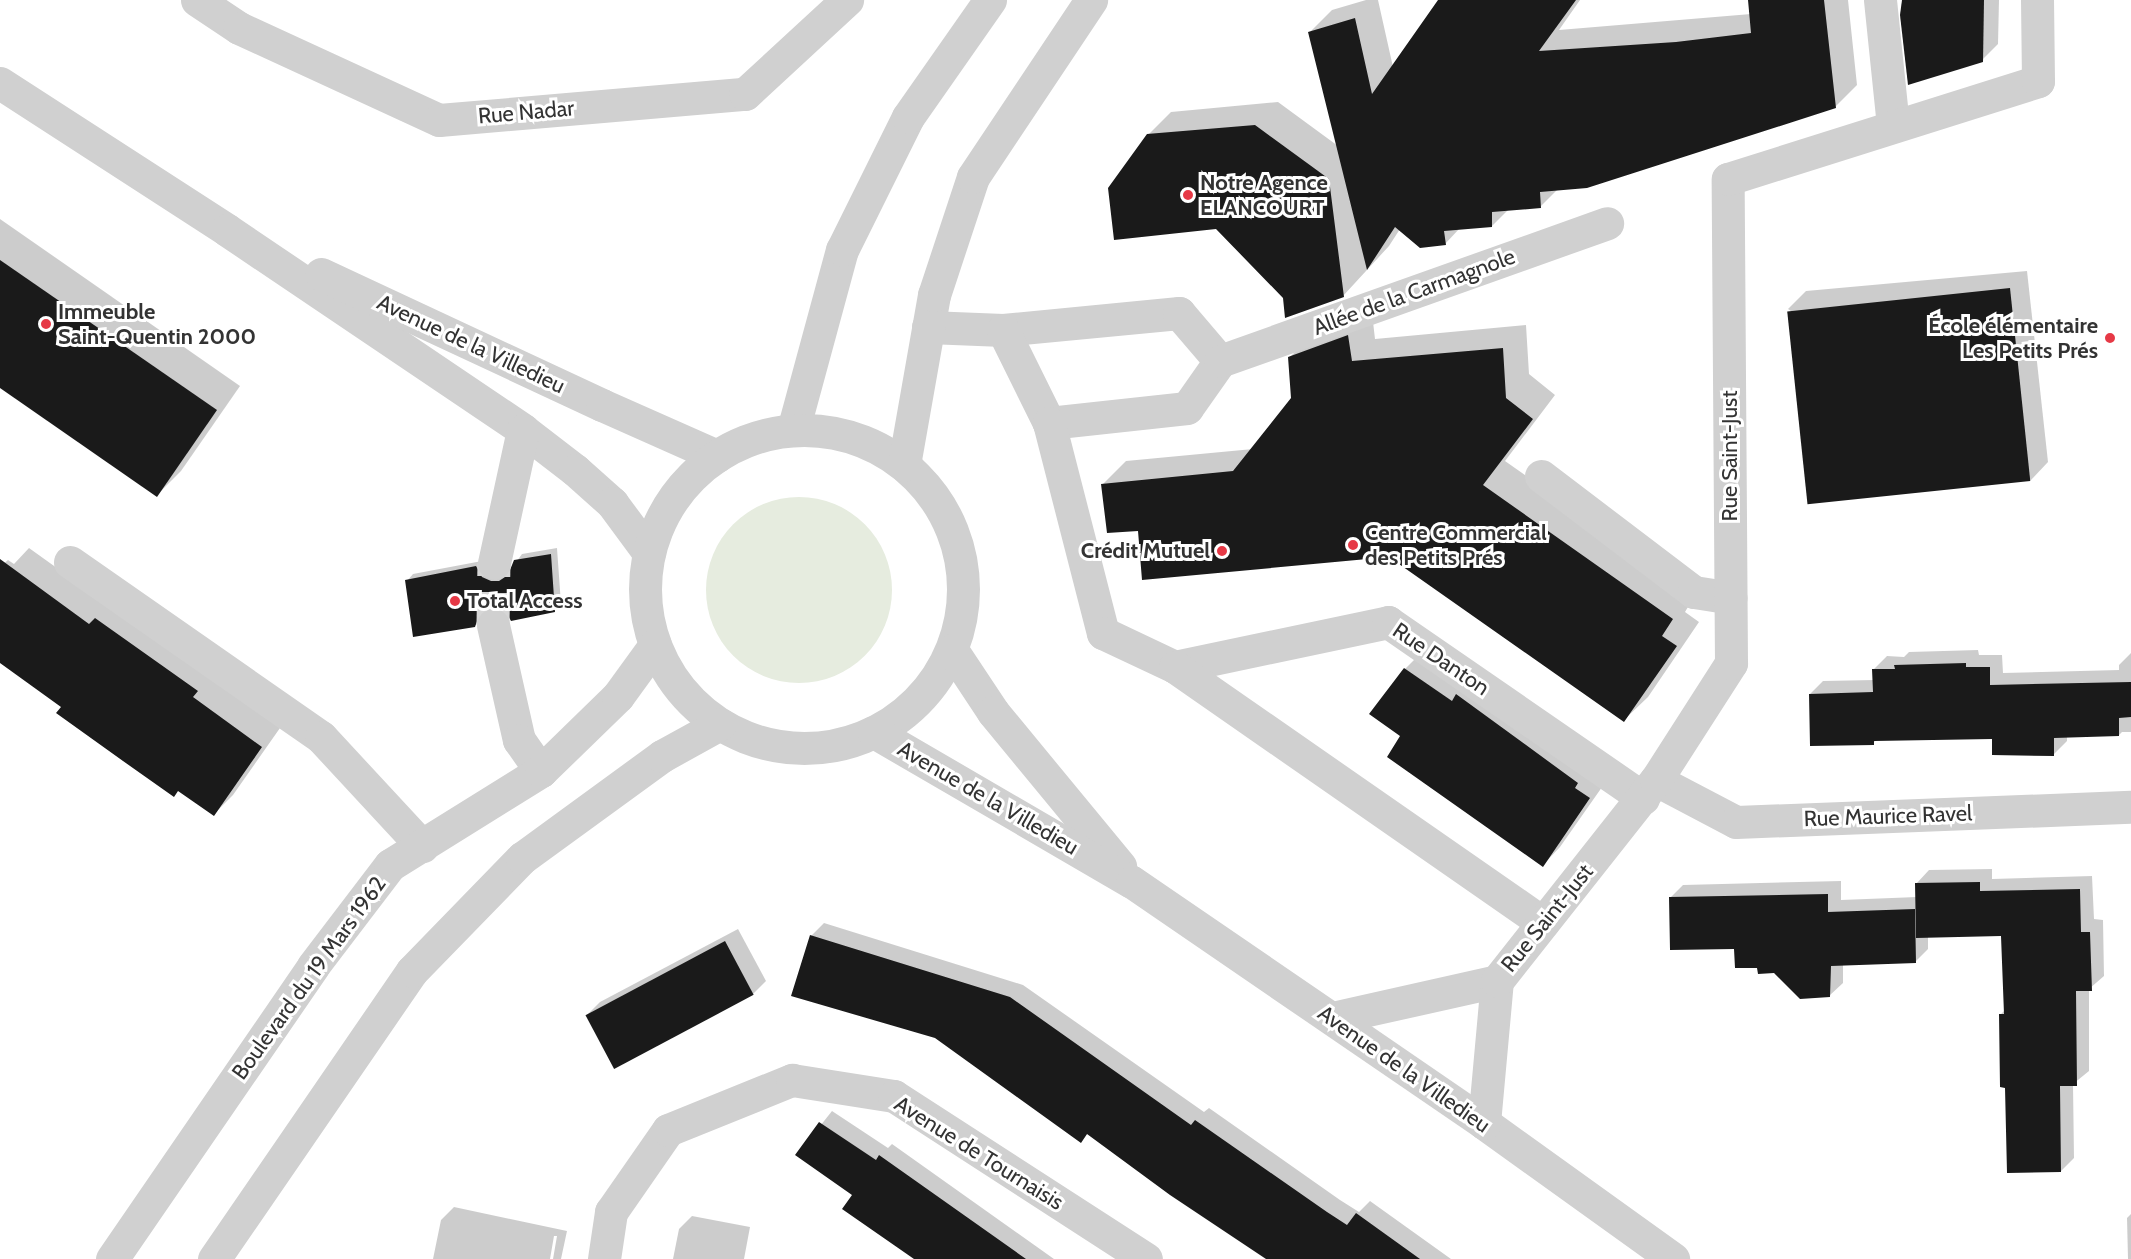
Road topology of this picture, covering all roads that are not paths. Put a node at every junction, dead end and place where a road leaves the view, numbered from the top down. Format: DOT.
graph roads {
  1 [pos="197,0"];
  2 [pos="847,0"];
  3 [pos="990,0"];
  4 [pos="1091,0"];
  5 [pos="1880,0"];
  6 [pos="2037,0"];
  7 [pos="4,95"];
  8 [pos="1893,126"];
  9 [pos="1607,223"];
  10 [pos="227,230"];
  11 [pos="928,327"];
  12 [pos="1003,330"];
  13 [pos="1220,362"];
  14 [pos="1048,423"];
  15 [pos="523,430"];
  16 [pos="793,430"];
  17 [pos="717,456"];
  18 [pos="904,465"];
  19 [pos="1541,476"];
  20 [pos="649,553"];
  21 [pos="70,562"];
  22 [pos="494,563"];
  23 [pos="1731,598"];
  24 [pos="493,624"];
  25 [pos="655,645"];
  26 [pos="952,650"];
  27 [pos="1175,667"];
  28 [pos="720,724"];
  29 [pos="874,732"];
  30 [pos="541,771"];
  31 [pos="1650,789"];
  32 [pos="2131,807"];
  33 [pos="422,846"];
  34 [pos="1132,882"];
  35 [pos="1543,923"];
  36 [pos="1497,981"];
  37 [pos="1332,1018"];
  38 [pos="1484,1123"];
  39 [pos="112,1259"];
  40 [pos="214,1259"];
  41 [pos="604,1259"];
  42 [pos="1146,1259"];
  43 [pos="1673,1259"];
  1 -- 2 [label="street, Rue Nadar"];
  3 -- 16 [label="street"];
  4 -- 11 [label="street"];
  5 -- 8 [label="street"];
  6 -- 8 [label="street, Rue Saint-Just"];
  7 -- 10 [label="street, Avenue de la Villedieu"];
  8 -- 23 [label="street, Rue Saint-Just"];
  9 -- 13 [label="street, Allée de la Carmagnole"];
  10 -- 15 [label="street, Avenue de la Villedieu"];
  10 -- 17 [label="street, Avenue de la Villedieu"];
  11 -- 12 [label="street"];
  11 -- 18 [label="street"];
  12 -- 13 [label="street"];
  12 -- 14 [label="street"];
  13 -- 14 [label="street"];
  14 -- 27 [label="street"];
  15 -- 20 [label="street, Avenue de la Villedieu"];
  15 -- 22 [label="street"];
  16 -- 17 [label="street"];
  16 -- 18 [label="street"];
  17 -- 20 [label="street"];
  18 -- 26 [label="street"];
  19 -- 23 [label="street"];
  20 -- 25 [label="street"];
  21 -- 33 [label="street"];
  23 -- 31 [label="street, Rue Saint-Just"];
  24 -- 30 [label="street"];
  25 -- 28 [label="street"];
  25 -- 30 [label="street, Boulevard du 19 Mars 1962"];
  26 -- 29 [label="street"];
  26 -- 34 [label="street, Avenue de la Villedieu"];
  27 -- 31 [label="street, Rue Danton"];
  27 -- 35 [label="street"];
  28 -- 29 [label="street"];
  28 -- 40 [label="street"];
  29 -- 34 [label="street, Avenue de la Villedieu"];
  30 -- 33 [label="street, Boulevard du 19 Mars 1962"];
  31 -- 32 [label="street, Rue Maurice Ravel"];
  31 -- 35 [label="street, Rue Saint-Just"];
  33 -- 39 [label="street, Boulevard du 19 Mars 1962"];
  34 -- 37 [label="street, Avenue de la Villedieu"];
  35 -- 36 [label="street, Rue Saint-Just"];
  36 -- 37 [label="street, Rue Saint-Just"];
  36 -- 38 [label="street, Rue Saint-Just"];
  37 -- 38 [label="street, Avenue de la Villedieu"];
  38 -- 43 [label="street, Avenue de la Villedieu"];
  41 -- 42 [label="street, Avenue de Tournaisis"];
}
